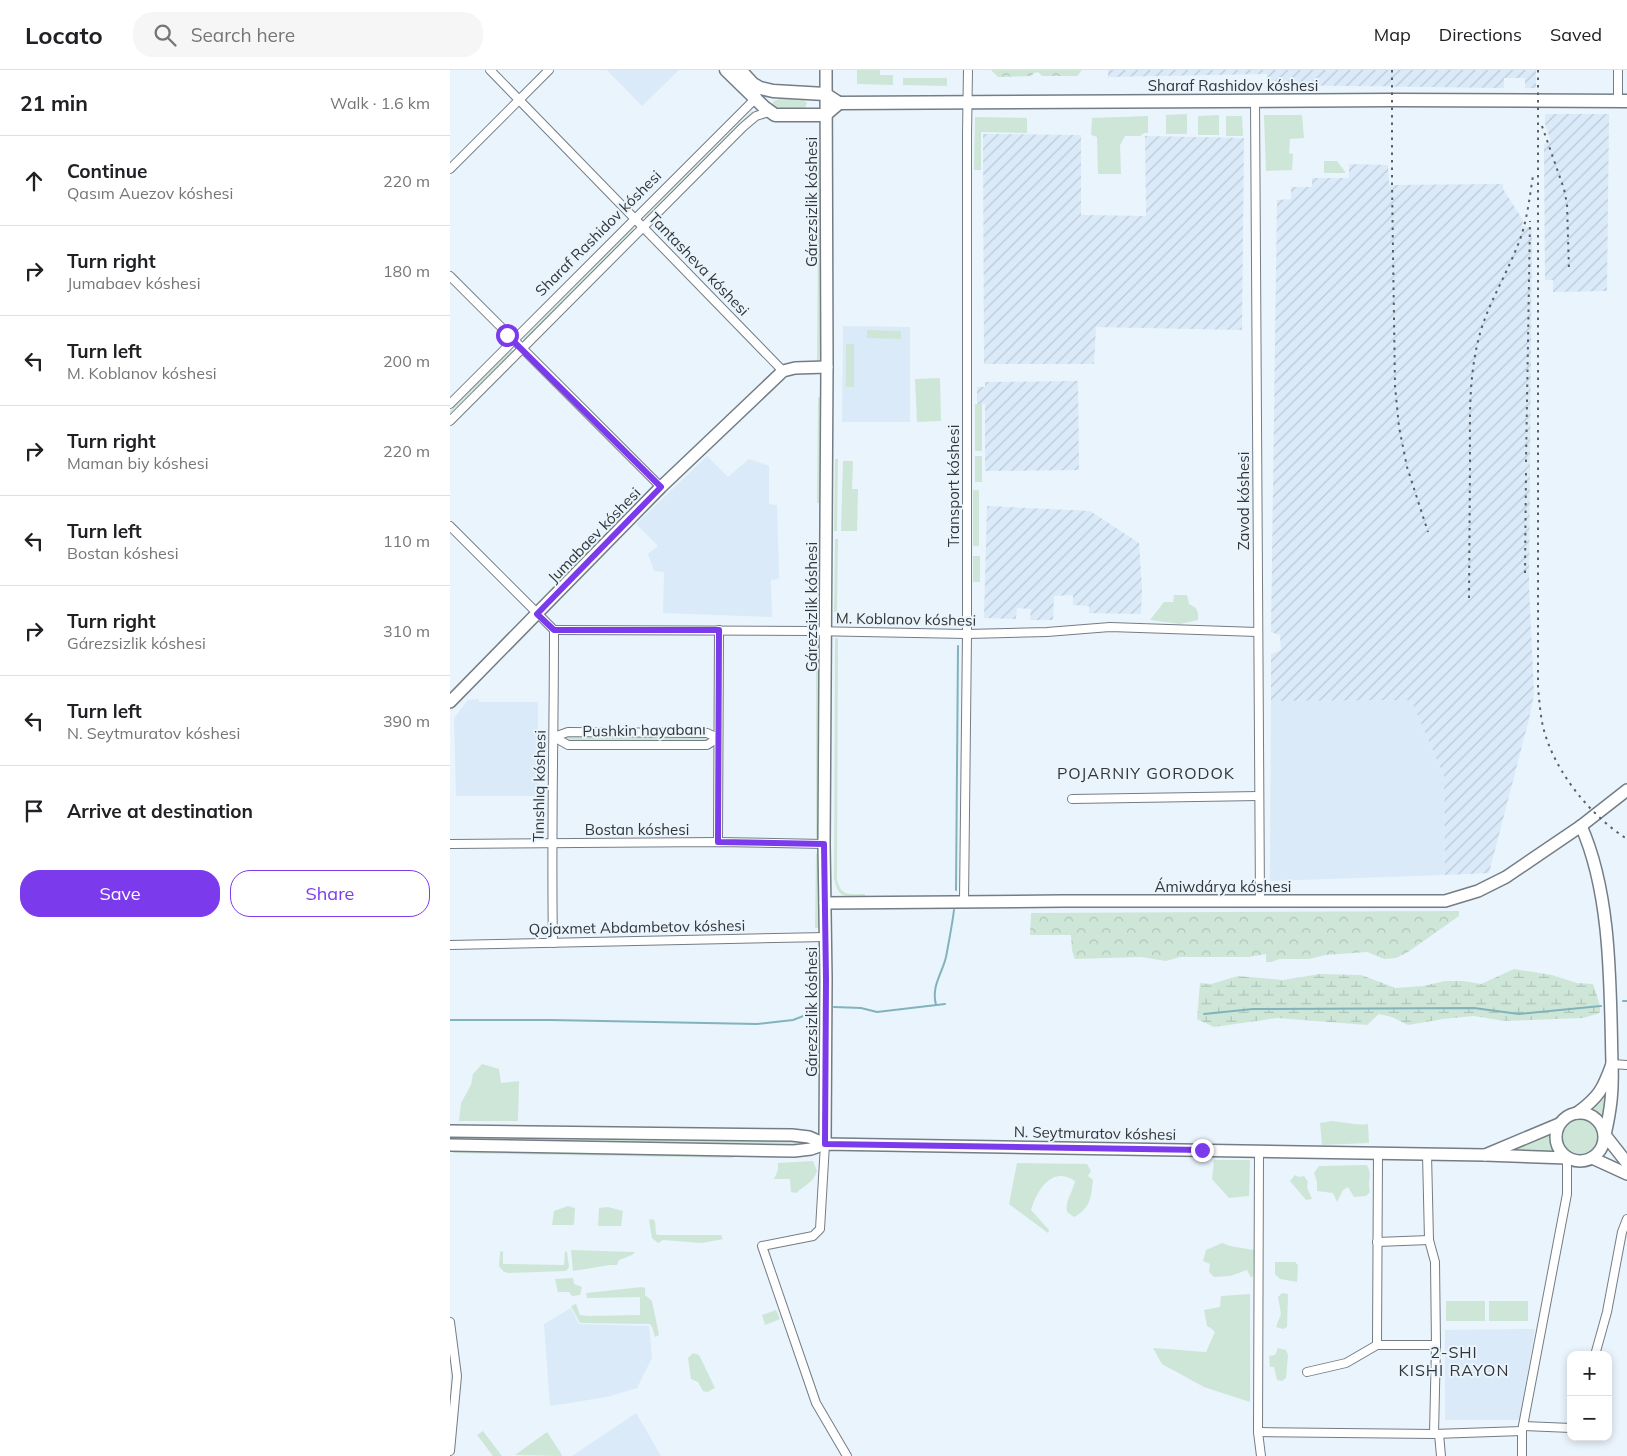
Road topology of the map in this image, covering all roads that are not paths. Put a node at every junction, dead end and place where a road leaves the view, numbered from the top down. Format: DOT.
graph roads {
  1 [pos="490,70"];
  2 [pos="549,70"];
  3 [pos="726,70"];
  4 [pos="740,70"];
  5 [pos="826,70"];
  6 [pos="968,70"];
  7 [pos="1618,70"];
  8 [pos="752,91"];
  9 [pos="826,94"];
  10 [pos="520,100"];
  11 [pos="1255,101"];
  12 [pos="1622,101"];
  13 [pos="839,103"];
  14 [pos="968,103"];
  15 [pos="769,112"];
  16 [pos="825,115"];
  17 [pos="450,169"];
  18 [pos="636,219"];
  19 [pos="644,227"];
  20 [pos="450,276"];
  21 [pos="514,341"];
  22 [pos="522,349"];
  23 [pos="827,367"];
  24 [pos="783,371"];
  25 [pos="450,404"];
  26 [pos="450,421"];
  27 [pos="661,487"];
  28 [pos="450,526"];
  29 [pos="537,614"];
  30 [pos="554,630"];
  31 [pos="719,630"];
  32 [pos="826,631"];
  33 [pos="1258,632"];
  34 [pos="967,634"];
  35 [pos="450,702"];
  36 [pos="554,737"];
  37 [pos="718,738"];
  38 [pos="1627,790"];
  39 [pos="1259,796"];
  40 [pos="1072,799"];
  41 [pos="1581,826"];
  42 [pos="718,842"];
  43 [pos="551,843"];
  44 [pos="450,844"];
  45 [pos="824,844"];
  46 [pos="1260,901"];
  47 [pos="964,902"];
  48 [pos="826,903"];
  49 [pos="826,936"];
  50 [pos="553,943"];
  51 [pos="450,945"];
  52 [pos="1612,1064"];
  53 [pos="1627,1065"];
  54 [pos="1577,1113"];
  55 [pos="1559,1124"];
  56 [pos="450,1132"];
  57 [pos="1605,1135"];
  58 [pos="825,1144"];
  59 [pos="450,1145"];
  60 [pos="1258,1151"];
  61 [pos="1378,1153"];
  62 [pos="1427,1154"];
  63 [pos="1485,1155"];
  64 [pos="1567,1158"];
  65 [pos="1592,1158"];
  66 [pos="1627,1163"];
  67 [pos="1627,1174"];
  68 [pos="1627,1219"];
  69 [pos="1429,1240"];
  70 [pos="1377,1242"];
  71 [pos="450,1322"];
  72 [pos="1436,1344"];
  73 [pos="1377,1345"];
  74 [pos="1596,1351"];
  75 [pos="1307,1372"];
  76 [pos="1523,1428"];
  77 [pos="1567,1428"];
  78 [pos="1258,1432"];
  79 [pos="1436,1434"];
  80 [pos="450,1451"];
  81 [pos="847,1456"];
  82 [pos="1261,1456"];
  83 [pos="1441,1456"];
  84 [pos="1522,1456"];
  1 -- 10 [label="street, Tantasheva kóshesi"];
  2 -- 10 [label="street"];
  3 -- 8 [label="main road"];
  4 -- 8 [label="main road"];
  5 -- 9 [label="street, Gárezsizlik kóshesi"];
  6 -- 14 [label="street, Transport kóshesi"];
  7 -- 12 [label="street"];
  8 -- 9 [label="main road"];
  8 -- 15 [label="main road"];
  8 -- 18 [label="street, Sharaf Rashidov kóshesi"];
  9 -- 13 [label="main road"];
  9 -- 16 [label="street, Gárezsizlik kóshesi"];
  10 -- 17 [label="street"];
  10 -- 18 [label="street, Tantasheva kóshesi"];
  11 -- 12 [label="main road, Sharaf Rashidov kóshesi"];
  11 -- 14 [label="main road, Sharaf Rashidov kóshesi"];
  11 -- 33 [label="street, Zavod kóshesi"];
  13 -- 14 [label="main road, Sharaf Rashidov kóshesi"];
  13 -- 16 [label="main road"];
  14 -- 34 [label="street, Transport kóshesi"];
  15 -- 16 [label="main road"];
  15 -- 19 [label="street, Sharaf Rashidov kóshesi"];
  16 -- 23 [label="street, Gárezsizlik kóshesi"];
  18 -- 19 [label="street, Tantasheva kóshesi"];
  18 -- 21 [label="street, Sharaf Rashidov kóshesi"];
  19 -- 22 [label="street, Sharaf Rashidov kóshesi"];
  19 -- 24 [label="street, Tantasheva kóshesi"];
  20 -- 21 [label="street"];
  21 -- 22 [label="street"];
  21 -- 25 [label="street, Sharaf Rashidov kóshesi"];
  22 -- 26 [label="street, Sharaf Rashidov kóshesi"];
  22 -- 27 [label="street"];
  23 -- 24 [label="street"];
  23 -- 32 [label="street, Gárezsizlik kóshesi"];
  24 -- 27 [label="street, Jumabaev kóshesi"];
  27 -- 29 [label="street, Jumabaev kóshesi"];
  28 -- 29 [label="street"];
  29 -- 30 [label="street"];
  29 -- 35 [label="street, Jumabaev kóshesi"];
  30 -- 31 [label="street, M. Koblanov kóshesi"];
  30 -- 36 [label="street, Tınıshlıq kóshesi"];
  31 -- 32 [label="street, M. Koblanov kóshesi"];
  31 -- 37 [label="street"];
  32 -- 34 [label="street, M. Koblanov kóshesi"];
  32 -- 45 [label="street, Gárezsizlik kóshesi"];
  33 -- 34 [label="street, M. Koblanov kóshesi"];
  33 -- 39 [label="street, Zavod kóshesi"];
  34 -- 47 [label="street, Transport kóshesi"];
  36 -- 37 [label="street, Pushkin hayabanı"];
  36 -- 37 [label="street, Pushkin hayabanı"];
  36 -- 43 [label="street, Tınıshlıq kóshesi"];
  37 -- 42 [label="street"];
  38 -- 41 [label="street, Ámiwdárya kóshesi"];
  39 -- 40 [label="street"];
  39 -- 46 [label="street, Zavod kóshesi"];
  41 -- 46 [label="street, Ámiwdárya kóshesi"];
  41 -- 52 [label="street"];
  42 -- 43 [label="street, Bostan kóshesi"];
  42 -- 45 [label="street, Bostan kóshesi"];
  43 -- 44 [label="street, Bostan kóshesi"];
  43 -- 50 [label="street, Tınıshlıq kóshesi"];
  45 -- 48 [label="street, Gárezsizlik kóshesi"];
  46 -- 47 [label="street, Ámiwdárya kóshesi"];
  47 -- 48 [label="street, Ámiwdárya kóshesi"];
  48 -- 49 [label="street, Gárezsizlik kóshesi"];
  49 -- 50 [label="street, Qojaxmet Abdambetov kóshesi"];
  49 -- 58 [label="street, Gárezsizlik kóshesi"];
  50 -- 51 [label="street, Qojaxmet Abdambetov kóshesi"];
  52 -- 53 [label="street"];
  52 -- 54 [label="street"];
  52 -- 57 [label="street"];
  54 -- 55 [label="street"];
  54 -- 57 [label="street"];
  55 -- 63 [label="street"];
  55 -- 64 [label="street"];
  56 -- 58 [label="street"];
  57 -- 65 [label="street"];
  57 -- 66 [label="street"];
  58 -- 59 [label="street"];
  58 -- 60 [label="street, N. Seytmuratov kóshesi"];
  58 -- 81 [label="street"];
  60 -- 61 [label="street, N. Seytmuratov kóshesi"];
  60 -- 78 [label="street"];
  61 -- 62 [label="street, N. Seytmuratov kóshesi"];
  61 -- 70 [label="street"];
  62 -- 63 [label="street, N. Seytmuratov kóshesi"];
  62 -- 69 [label="street"];
  63 -- 64 [label="street, N. Seytmuratov kóshesi"];
  64 -- 65 [label="street"];
  64 -- 76 [label="street"];
  65 -- 67 [label="street"];
  68 -- 74 [label="street"];
  69 -- 70 [label="street"];
  69 -- 72 [label="street"];
  70 -- 73 [label="street"];
  71 -- 80 [label="street"];
  72 -- 73 [label="street"];
  72 -- 79 [label="street"];
  73 -- 75 [label="street"];
  76 -- 77 [label="street"];
  76 -- 79 [label="street"];
  76 -- 84 [label="street"];
  78 -- 79 [label="street"];
  78 -- 82 [label="street"];
  79 -- 83 [label="street"];
}
